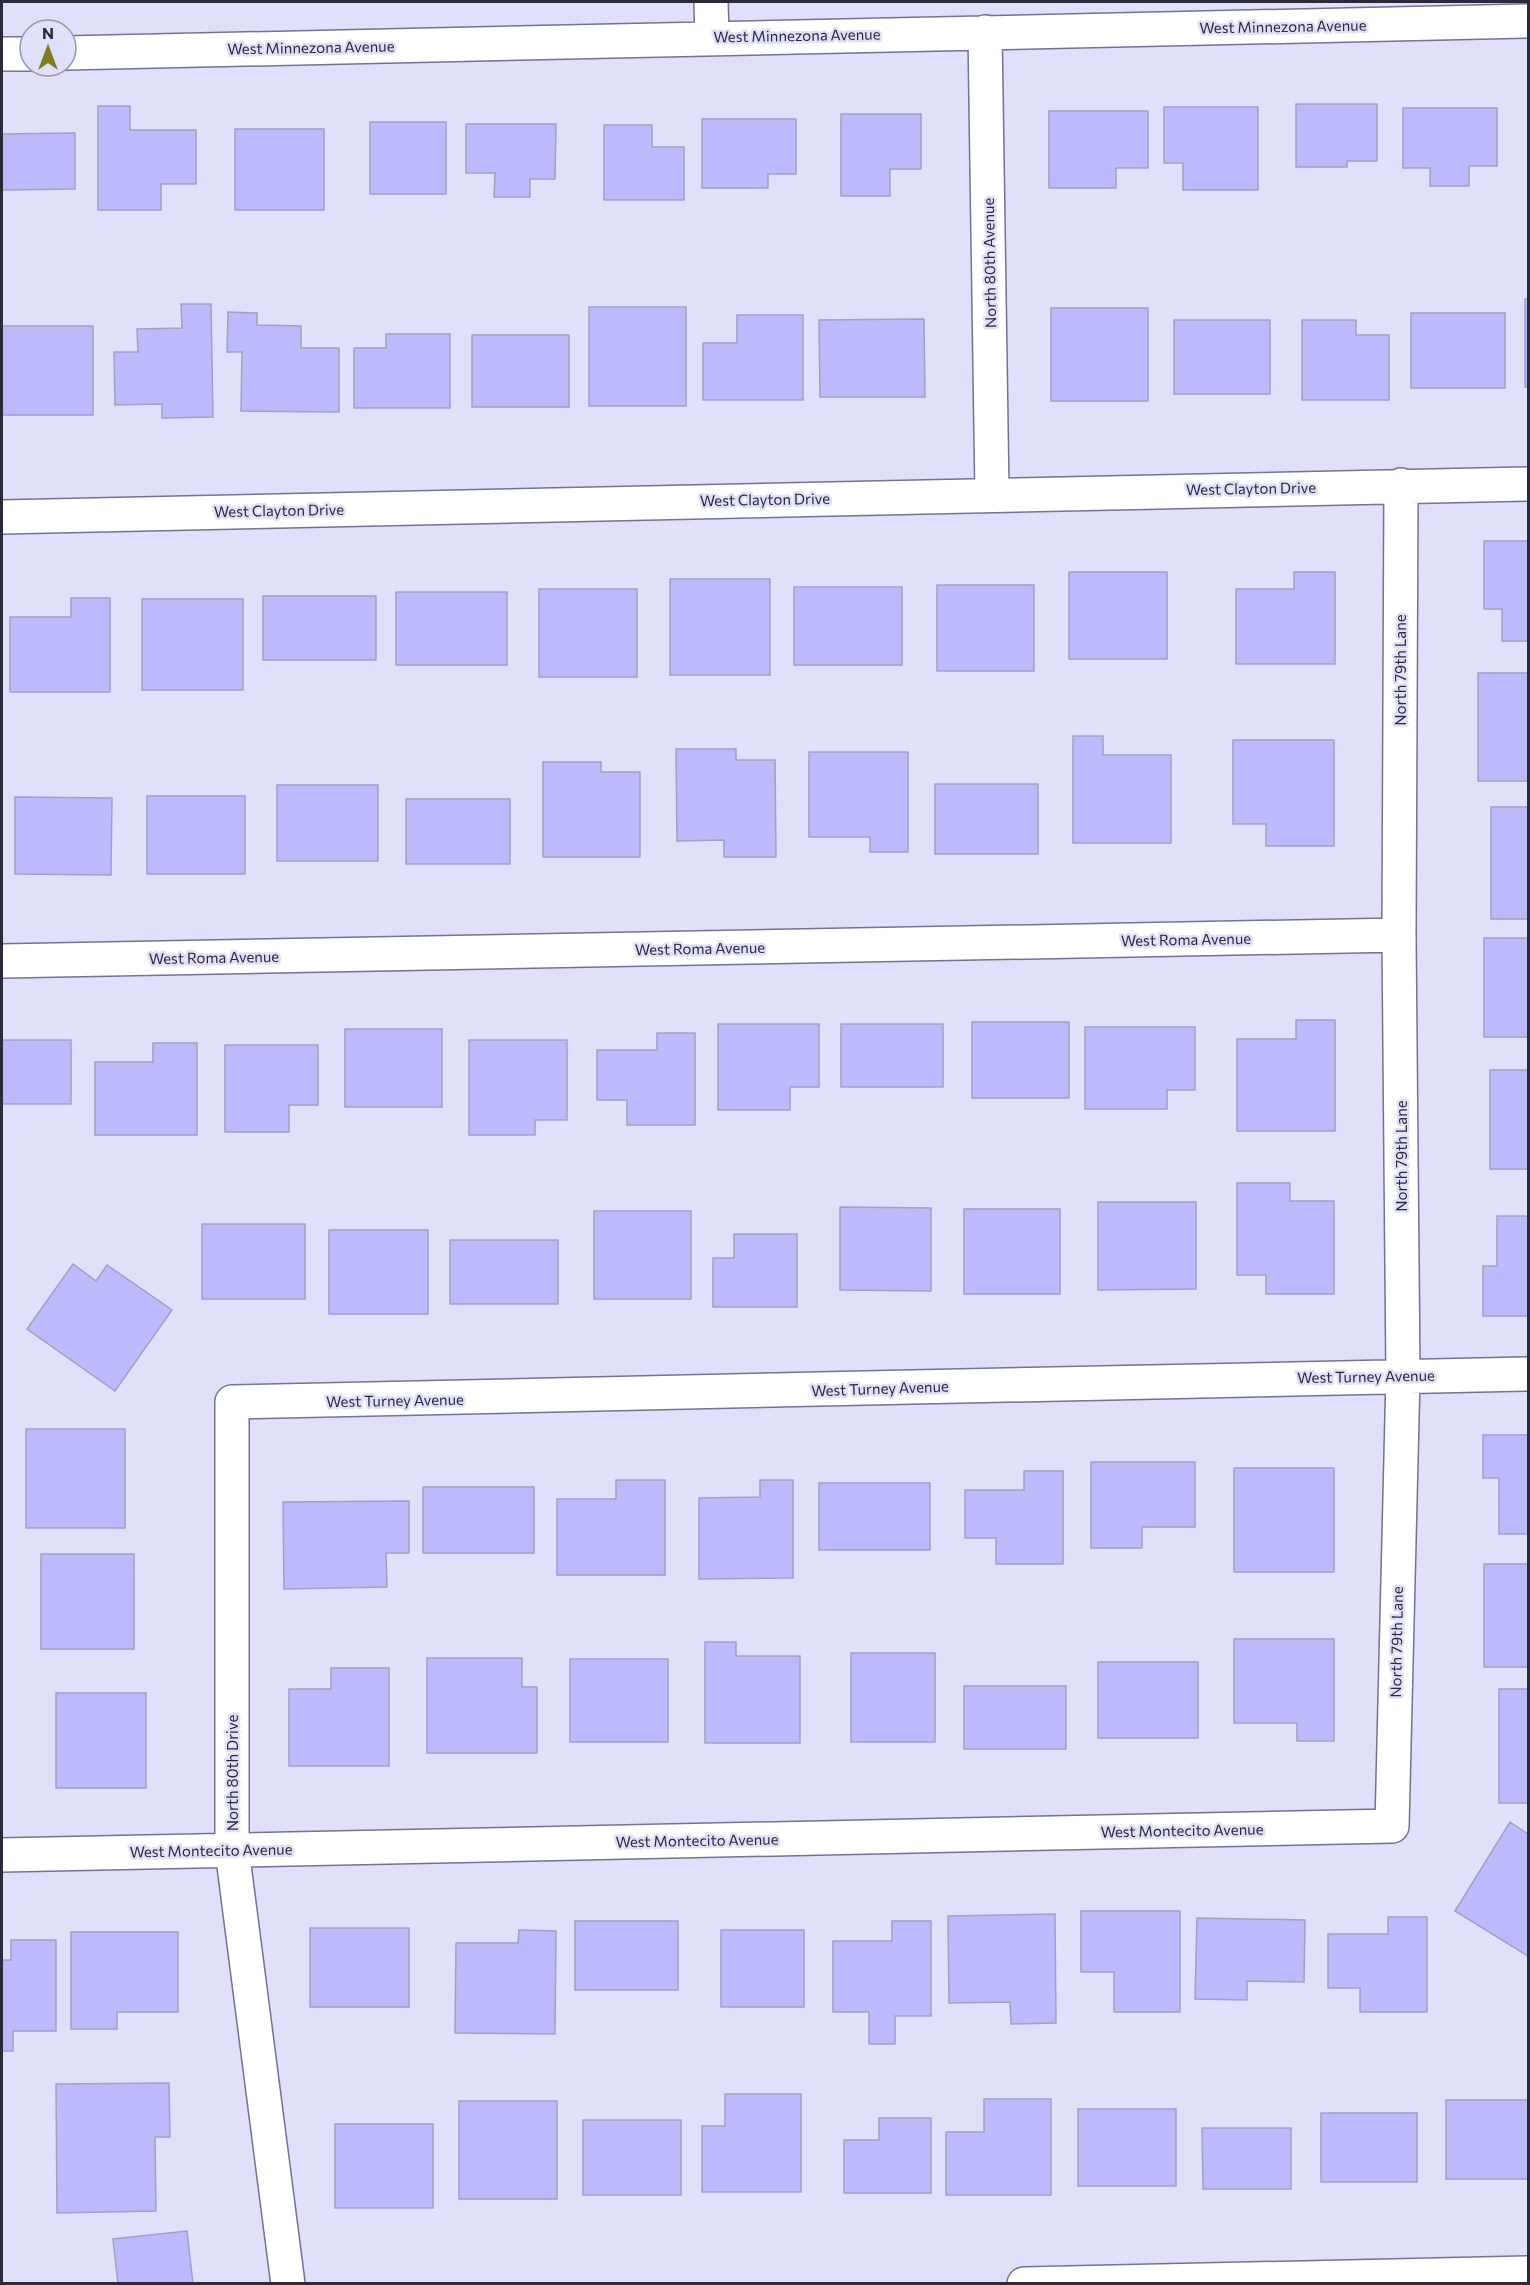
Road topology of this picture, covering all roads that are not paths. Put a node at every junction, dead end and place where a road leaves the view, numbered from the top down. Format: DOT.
graph roads {
  1 [pos="711,2"];
  2 [pos="1528,21"];
  3 [pos="985,32"];
  4 [pos="712,37"];
  5 [pos="78,53"];
  6 [pos="2,54"];
  7 [pos="18,54"];
  8 [pos="1528,484"];
  9 [pos="1401,485"];
  10 [pos="992,494"];
  11 [pos="2,517"];
  12 [pos="1399,935"];
  13 [pos="2,961"];
  14 [pos="1528,1374"];
  15 [pos="1402,1376"];
  16 [pos="232,1402"];
  17 [pos="1392,1826"];
  18 [pos="232,1850"];
  19 [pos="2,1855"];
  20 [pos="1528,2273"];
  21 [pos="288,2283"];
  22 [pos="1024,2283"];
  1 -- 4 [label="street"];
  2 -- 3 [label="street, West Minnezona Avenue"];
  3 -- 4 [label="street, West Minnezona Avenue"];
  3 -- 10 [label="street, North 80th Avenue"];
  4 -- 5 [label="street, West Minnezona Avenue"];
  6 -- 7 [label="street"];
  8 -- 9 [label="street, West Clayton Drive"];
  9 -- 10 [label="street, West Clayton Drive"];
  9 -- 12 [label="street, North 79th Lane"];
  10 -- 11 [label="street, West Clayton Drive"];
  12 -- 13 [label="street, West Roma Avenue"];
  12 -- 15 [label="street, North 79th Lane"];
  14 -- 15 [label="street, West Turney Avenue"];
  15 -- 16 [label="street, West Turney Avenue"];
  15 -- 17 [label="street, North 79th Lane"];
  16 -- 18 [label="street, North 80th Drive"];
  17 -- 18 [label="street, West Montecito Avenue"];
  18 -- 19 [label="street, West Montecito Avenue"];
  18 -- 21 [label="street, North 80th Drive"];
  20 -- 22 [label="street"];
}
